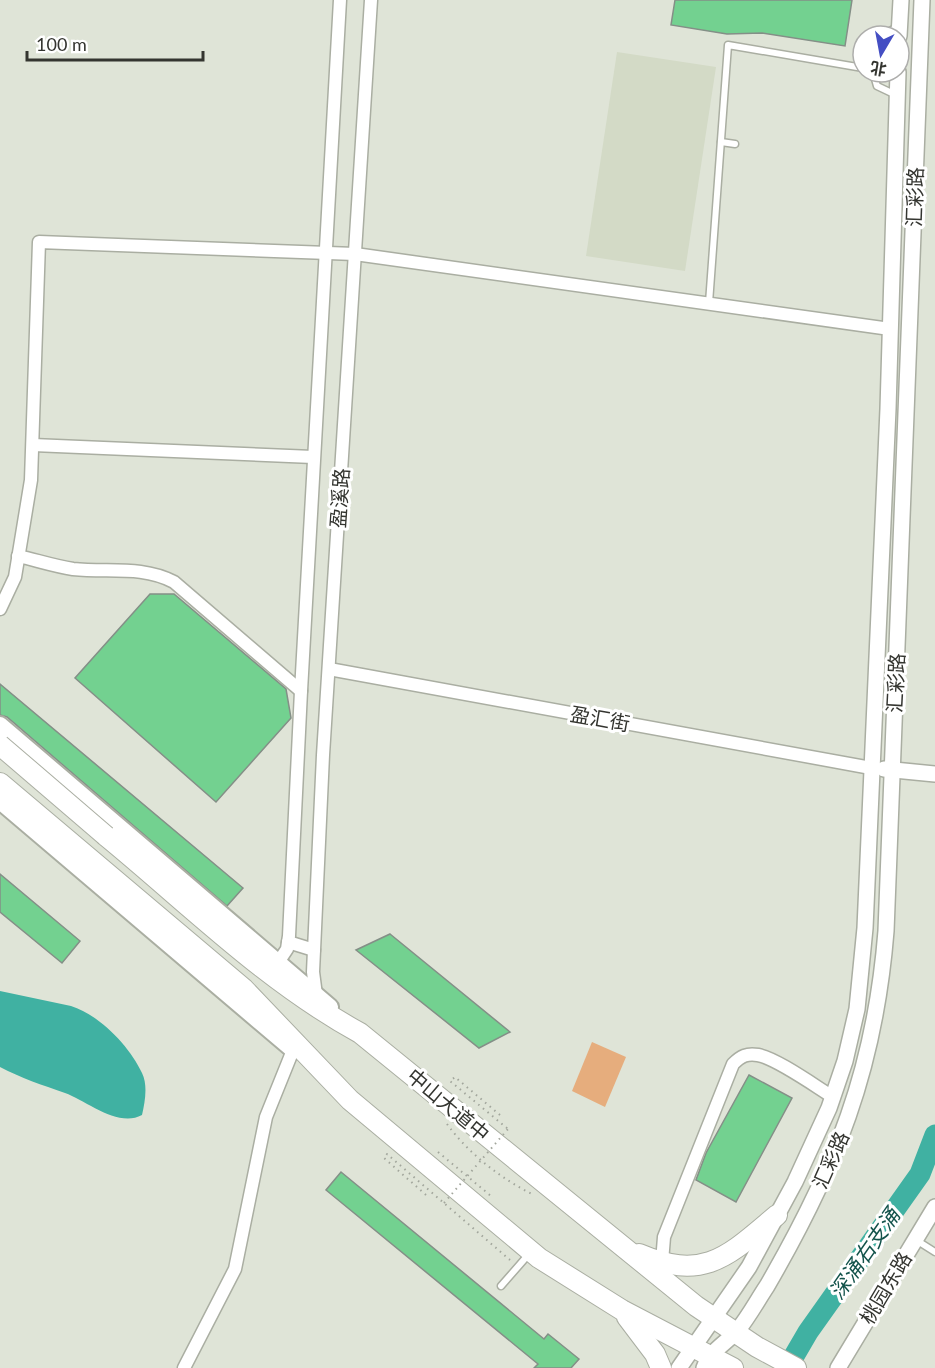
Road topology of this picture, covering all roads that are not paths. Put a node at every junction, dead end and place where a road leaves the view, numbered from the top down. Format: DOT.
graph roads {
  1 [pos="340,0"];
  2 [pos="371,0"];
  3 [pos="900,0"];
  4 [pos="922,0"];
  5 [pos="899,24"];
  6 [pos="851,66"];
  7 [pos="876,84"];
  8 [pos="897,84"];
  9 [pos="897,95"];
  10 [pos="720,142"];
  11 [pos="735,144"];
  12 [pos="325,252"];
  13 [pos="355,254"];
  14 [pos="709,304"];
  15 [pos="890,329"];
  16 [pos="887,432"];
  17 [pos="906,433"];
  18 [pos="33,445"];
  19 [pos="314,457"];
  20 [pos="885,469"];
  21 [pos="905,470"];
  22 [pos="18,556"];
  23 [pos="0,609"];
  24 [pos="329,669"];
  25 [pos="301,691"];
  26 [pos="0,725"];
  27 [pos="0,747"];
  28 [pos="31,751"];
  29 [pos="871,768"];
  30 [pos="892,769"];
  31 [pos="929,773"];
  32 [pos="0,783"];
  33 [pos="0,801"];
  34 [pos="869,815"];
  35 [pos="891,816"];
  36 [pos="288,942"];
  37 [pos="314,950"];
  38 [pos="279,961"];
  39 [pos="316,995"];
  40 [pos="360,1033"];
  41 [pos="293,1050"];
  42 [pos="334,1085"];
  43 [pos="833,1097"];
  44 [pos="935,1207"];
  45 [pos="777,1215"];
  46 [pos="916,1239"];
  47 [pos="620,1246"];
  48 [pos="532,1251"];
  49 [pos="935,1252"];
  50 [pos="662,1262"];
  51 [pos="501,1286"];
  52 [pos="622,1310"];
  53 [pos="714,1318"];
  54 [pos="736,1332"];
  55 [pos="692,1346"];
  56 [pos="707,1362"];
  57 [pos="184,1368"];
  58 [pos="661,1368"];
  59 [pos="679,1368"];
  60 [pos="733,1368"];
  61 [pos="796,1368"];
  62 [pos="838,1368"];
  1 -- 12 [label="street, 盈溪路"];
  2 -- 13 [label="street, 盈溪路"];
  3 -- 5 [label="street"];
  4 -- 17 [label="street, 汇彩路"];
  6 -- 10 [label="lane"];
  7 -- 9 [label="lane"];
  8 -- 9 [label="street, 汇彩路"];
  9 -- 15 [label="street, 汇彩路"];
  10 -- 11 [label="lane"];
  10 -- 14 [label="lane"];
  12 -- 13 [label="street"];
  12 -- 18 [label="street"];
  12 -- 19 [label="street, 盈溪路"];
  13 -- 14 [label="street"];
  13 -- 24 [label="street, 盈溪路"];
  14 -- 15 [label="street"];
  15 -- 16 [label="street, 汇彩路"];
  16 -- 17 [label="street"];
  16 -- 20 [label="street, 汇彩路"];
  17 -- 21 [label="street, 汇彩路"];
  18 -- 19 [label="street"];
  18 -- 22 [label="street"];
  19 -- 25 [label="street, 盈溪路"];
  20 -- 21 [label="street"];
  20 -- 29 [label="street, 汇彩路"];
  21 -- 30 [label="street, 汇彩路"];
  22 -- 23 [label="street"];
  22 -- 25 [label="street"];
  24 -- 29 [label="street, 盈汇街"];
  24 -- 37 [label="street, 盈溪路"];
  25 -- 36 [label="street, 盈溪路"];
  26 -- 28 [label="main road"];
  27 -- 28 [label="main road"];
  27 -- 40 [label="highway, 中山大道中, bridge"];
  28 -- 38 [label="main road"];
  29 -- 30 [label="street"];
  29 -- 34 [label="street, 汇彩路"];
  30 -- 31 [label="street"];
  30 -- 35 [label="street, 汇彩路"];
  32 -- 42 [label="highway"];
  33 -- 41 [label="main road"];
  34 -- 35 [label="street"];
  34 -- 43 [label="street, 汇彩路"];
  35 -- 54 [label="street, 汇彩路"];
  36 -- 37 [label="street"];
  36 -- 38 [label="street, 盈溪路"];
  37 -- 39 [label="street, 盈溪路"];
  38 -- 39 [label="main road"];
  39 -- 40 [label="main road"];
  40 -- 47 [label="highway, 中山大道中"];
  41 -- 42 [label="main road"];
  41 -- 57 [label="street"];
  42 -- 48 [label="highway"];
  43 -- 45 [label="street, 汇彩路"];
  43 -- 50 [label="street"];
  44 -- 46 [label="street, 桃园东路"];
  45 -- 50 [label="highway"];
  45 -- 53 [label="street, 汇彩路"];
  46 -- 49 [label="lane"];
  46 -- 62 [label="street, 桃园东路"];
  47 -- 50 [label="highway"];
  47 -- 53 [label="highway, 中山大道中"];
  48 -- 51 [label="lane"];
  48 -- 52 [label="highway"];
  52 -- 55 [label="highway"];
  52 -- 58 [label="highway"];
  53 -- 54 [label="highway, 中山大道中"];
  53 -- 55 [label="street, 汇彩路"];
  54 -- 56 [label="street, 汇彩路"];
  54 -- 61 [label="highway, 中山大道中"];
  55 -- 56 [label="highway"];
  55 -- 59 [label="street, 汇彩路"];
  56 -- 60 [label="highway"];
}
